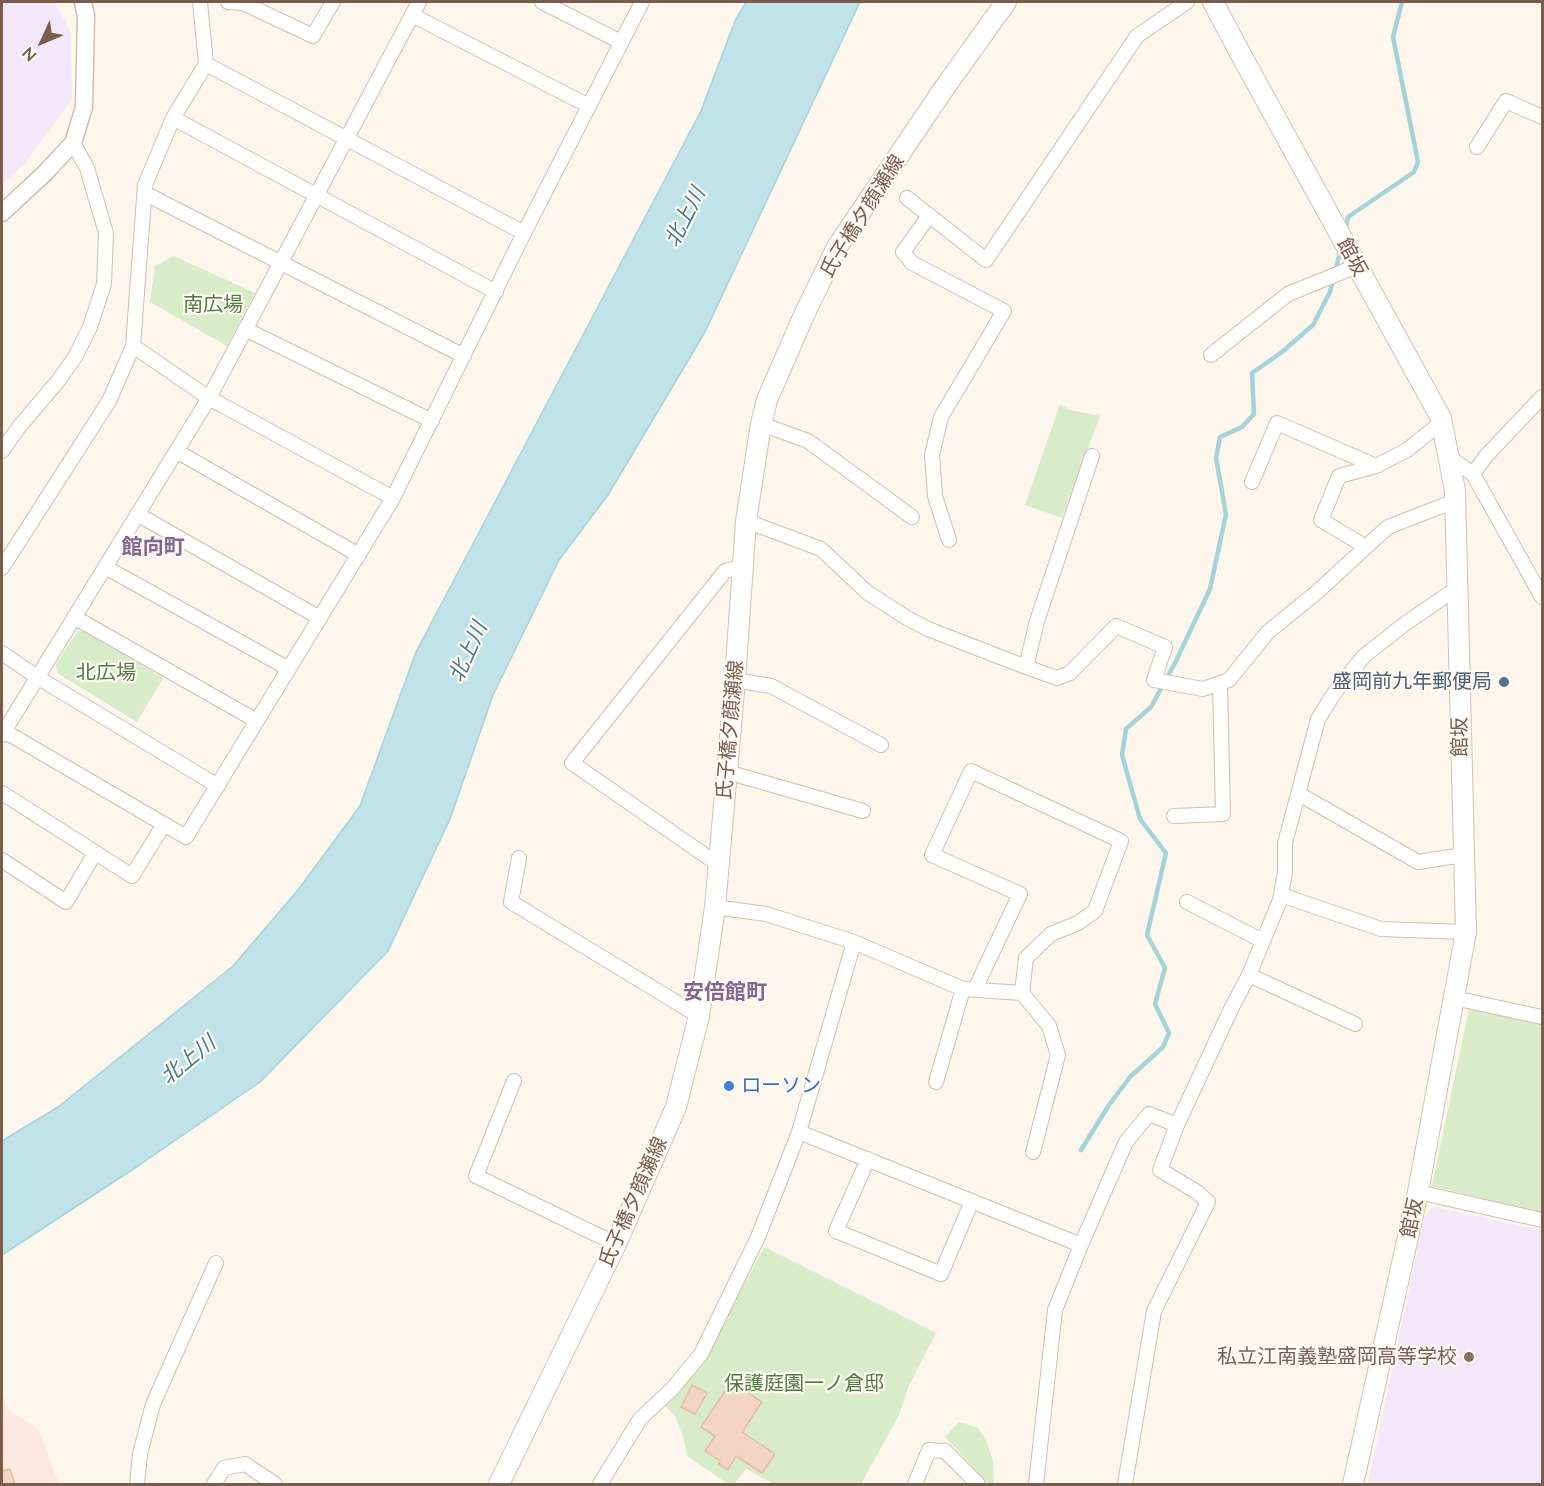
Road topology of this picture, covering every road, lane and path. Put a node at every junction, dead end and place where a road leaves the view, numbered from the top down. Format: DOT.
graph roads {
  1 [pos="83,2"];
  2 [pos="200,2"];
  3 [pos="228,2"];
  4 [pos="333,2"];
  5 [pos="419,2"];
  6 [pos="542,2"];
  7 [pos="642,2"];
  8 [pos="1006,2"];
  9 [pos="1187,2"];
  10 [pos="1213,2"];
  11 [pos="412,15"];
  12 [pos="621,42"];
  13 [pos="206,64"];
  14 [pos="589,106"];
  15 [pos="1542,117"];
  16 [pos="173,118"];
  17 [pos="346,139"];
  18 [pos="74,143"];
  19 [pos="1477,147"];
  20 [pos="146,194"];
  21 [pos="316,196"];
  22 [pos="907,198"];
  23 [pos="2,213"];
  24 [pos="929,216"];
  25 [pos="524,233"];
  26 [pos="1353,259"];
  27 [pos="281,262"];
  28 [pos="496,292"];
  29 [pos="245,329"];
  30 [pos="133,346"];
  31 [pos="1210,355"];
  32 [pos="464,356"];
  33 [pos="1542,397"];
  34 [pos="208,398"];
  35 [pos="432,422"];
  36 [pos="1442,422"];
  37 [pos="761,424"];
  38 [pos="2,451"];
  39 [pos="176,451"];
  40 [pos="1092,456"];
  41 [pos="1449,457"];
  42 [pos="1376,466"];
  43 [pos="1473,474"];
  44 [pos="1252,482"];
  45 [pos="393,498"];
  46 [pos="1455,501"];
  47 [pos="137,514"];
  48 [pos="912,518"];
  49 [pos="746,521"];
  50 [pos="949,540"];
  51 [pos="1366,547"];
  52 [pos="359,555"];
  53 [pos="105,567"];
  54 [pos="743,567"];
  55 [pos="2,568"];
  56 [pos="1457,588"];
  57 [pos="1542,597"];
  58 [pos="74,617"];
  59 [pos="320,618"];
  60 [pos="2,653"];
  61 [pos="1026,667"];
  62 [pos="289,669"];
  63 [pos="37,677"];
  64 [pos="735,680"];
  65 [pos="1220,683"];
  66 [pos="257,722"];
  67 [pos="3,733"];
  68 [pos="881,745"];
  69 [pos="727,772"];
  70 [pos="218,786"];
  71 [pos="2,793"];
  72 [pos="1299,794"];
  73 [pos="863,811"];
  74 [pos="1174,816"];
  75 [pos="164,824"];
  76 [pos="95,853"];
  77 [pos="1463,855"];
  78 [pos="519,858"];
  79 [pos="2,860"];
  80 [pos="719,865"];
  81 [pos="1281,895"];
  82 [pos="1187,902"];
  83 [pos="715,908"];
  84 [pos="1466,932"];
  85 [pos="1263,941"];
  86 [pos="854,942"];
  87 [pos="1250,975"];
  88 [pos="969,989"];
  89 [pos="1022,993"];
  90 [pos="1454,998"];
  91 [pos="699,1016"];
  92 [pos="1542,1017"];
  93 [pos="1355,1023"];
  94 [pos="514,1081"];
  95 [pos="936,1082"];
  96 [pos="1177,1125"];
  97 [pos="799,1132"];
  98 [pos="1033,1152"];
  99 [pos="868,1159"];
  100 [pos="1418,1192"];
  101 [pos="972,1202"];
  102 [pos="1542,1220"];
  103 [pos="616,1244"];
  104 [pos="1081,1245"];
  105 [pos="216,1263"];
  106 [pos="137,1485"];
  107 [pos="214,1485"];
  108 [pos="275,1485"];
  109 [pos="499,1485"];
  110 [pos="600,1485"];
  111 [pos="915,1485"];
  112 [pos="978,1485"];
  113 [pos="1036,1485"];
  114 [pos="1125,1485"];
  115 [pos="1353,1485"];
  1 -- 18 [label="street"];
  2 -- 13 [label="street"];
  3 -- 4 [label="street"];
  5 -- 11 [label="street"];
  6 -- 12 [label="street"];
  7 -- 12 [label="street"];
  8 -- 37 [label="main road, 氏子橋夕顔瀬線"];
  9 -- 24 [label="street"];
  10 -- 26 [label="main road, 館坂"];
  11 -- 14 [label="street"];
  11 -- 17 [label="street"];
  12 -- 14 [label="street"];
  13 -- 16 [label="street"];
  13 -- 17 [label="street"];
  14 -- 25 [label="street"];
  15 -- 19 [label="street"];
  16 -- 20 [label="street"];
  16 -- 21 [label="street"];
  17 -- 21 [label="street"];
  17 -- 25 [label="street"];
  18 -- 23 [label="street"];
  18 -- 38 [label="street"];
  20 -- 27 [label="street"];
  20 -- 30 [label="street"];
  21 -- 27 [label="street"];
  21 -- 28 [label="street"];
  22 -- 24 [label="street"];
  24 -- 50 [label="street"];
  25 -- 28 [label="street"];
  26 -- 31 [label="street"];
  26 -- 36 [label="main road, 館坂"];
  27 -- 29 [label="street"];
  27 -- 32 [label="street"];
  28 -- 32 [label="street"];
  29 -- 34 [label="street"];
  29 -- 35 [label="street"];
  30 -- 34 [label="street"];
  30 -- 55 [label="street"];
  32 -- 35 [label="street"];
  33 -- 43 [label="street"];
  34 -- 39 [label="street"];
  34 -- 45 [label="street"];
  35 -- 45 [label="street"];
  36 -- 41 [label="main road, 館坂"];
  36 -- 42 [label="street"];
  37 -- 48 [label="street"];
  37 -- 49 [label="main road, 氏子橋夕顔瀬線"];
  39 -- 47 [label="street"];
  39 -- 52 [label="street"];
  40 -- 61 [label="street"];
  41 -- 43 [label="street"];
  41 -- 46 [label="main road, 館坂"];
  42 -- 44 [label="street"];
  42 -- 51 [label="street"];
  43 -- 57 [label="street"];
  45 -- 52 [label="street"];
  46 -- 51 [label="street"];
  46 -- 56 [label="main road, 館坂"];
  47 -- 53 [label="street"];
  47 -- 59 [label="street"];
  49 -- 54 [label="main road, 氏子橋夕顔瀬線"];
  49 -- 61 [label="street"];
  51 -- 65 [label="street"];
  52 -- 59 [label="street"];
  53 -- 58 [label="street"];
  53 -- 62 [label="street"];
  54 -- 64 [label="main road, 氏子橋夕顔瀬線"];
  54 -- 80 [label="street"];
  56 -- 72 [label="street"];
  56 -- 77 [label="main road, 館坂"];
  58 -- 63 [label="street"];
  58 -- 66 [label="street"];
  59 -- 62 [label="street"];
  60 -- 63 [label="street"];
  61 -- 65 [label="street"];
  62 -- 66 [label="street"];
  63 -- 67 [label="street"];
  63 -- 70 [label="street"];
  64 -- 68 [label="street"];
  64 -- 69 [label="main road, 氏子橋夕顔瀬線"];
  65 -- 74 [label="street"];
  66 -- 70 [label="street"];
  67 -- 75 [label="street"];
  69 -- 73 [label="street"];
  69 -- 80 [label="main road, 氏子橋夕顔瀬線"];
  70 -- 75 [label="street"];
  71 -- 76 [label="street"];
  72 -- 77 [label="street"];
  72 -- 81 [label="street"];
  75 -- 76 [label="street"];
  76 -- 79 [label="street"];
  77 -- 84 [label="main road, 館坂"];
  78 -- 91 [label="street"];
  80 -- 83 [label="main road, 氏子橋夕顔瀬線"];
  81 -- 84 [label="street"];
  81 -- 85 [label="street"];
  82 -- 85 [label="street"];
  83 -- 86 [label="street"];
  83 -- 91 [label="main road, 氏子橋夕顔瀬線"];
  84 -- 90 [label="main road, 館坂"];
  85 -- 87 [label="street"];
  86 -- 88 [label="street"];
  86 -- 97 [label="street"];
  87 -- 93 [label="street"];
  87 -- 96 [label="street"];
  88 -- 89 [label="street"];
  88 -- 89 [label="street"];
  88 -- 95 [label="street"];
  89 -- 98 [label="street"];
  90 -- 92 [label="street"];
  90 -- 100 [label="main road, 館坂"];
  91 -- 103 [label="main road, 氏子橋夕顔瀬線"];
  94 -- 103 [label="street"];
  96 -- 104 [label="street"];
  96 -- 114 [label="street"];
  97 -- 99 [label="street"];
  97 -- 110 [label="street"];
  99 -- 101 [label="street"];
  99 -- 101 [label="street"];
  100 -- 102 [label="street"];
  100 -- 115 [label="main road, 館坂"];
  101 -- 104 [label="street"];
  103 -- 109 [label="main road, 氏子橋夕顔瀬線"];
  104 -- 113 [label="street"];
  105 -- 106 [label="street"];
  107 -- 108 [label="street"];
  111 -- 112 [label="street"];
}
